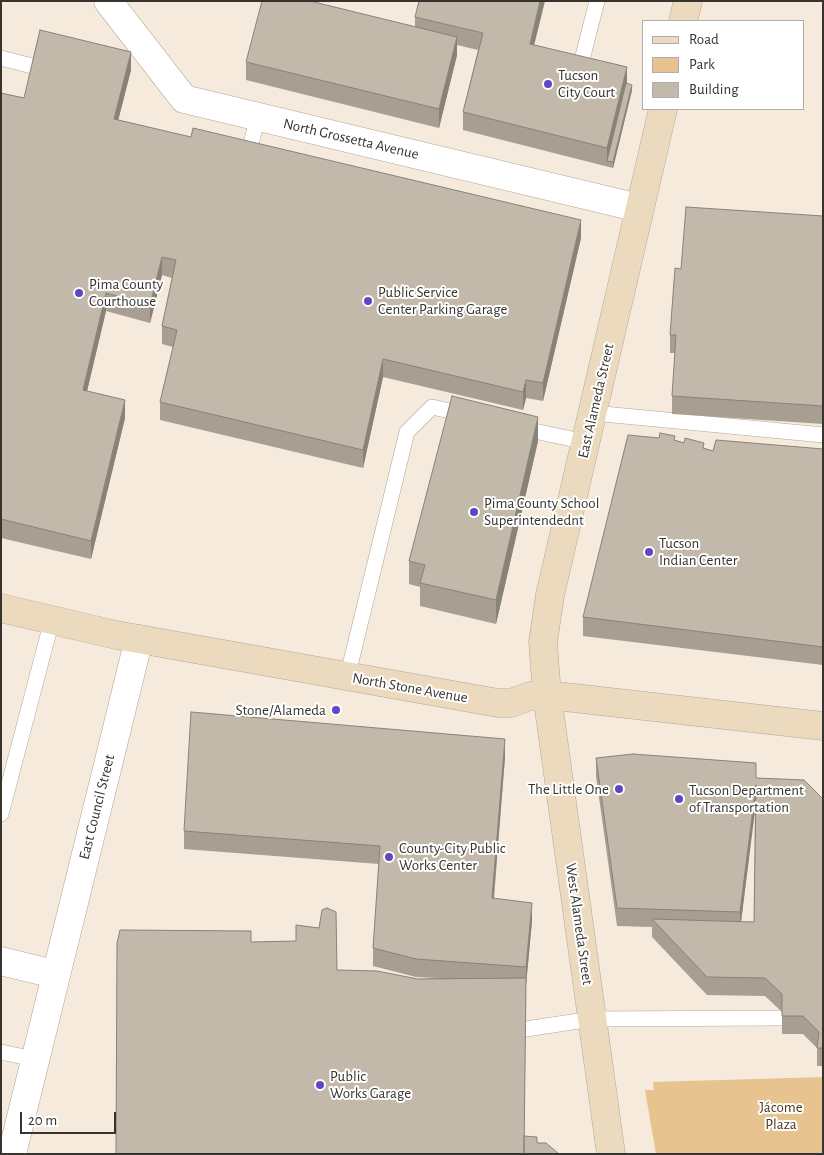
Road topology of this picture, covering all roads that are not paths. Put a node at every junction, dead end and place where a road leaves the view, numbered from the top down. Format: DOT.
graph roads {
  1 [pos="108,1"];
  2 [pos="597,1"];
  3 [pos="688,1"];
  4 [pos="683,20"];
  5 [pos="583,56"];
  6 [pos="1,58"];
  7 [pos="36,67"];
  8 [pos="663,110"];
  9 [pos="258,117"];
  10 [pos="247,159"];
  11 [pos="639,208"];
  12 [pos="593,414"];
  13 [pos="480,418"];
  14 [pos="509,425"];
  15 [pos="823,435"];
  16 [pos="586,442"];
  17 [pos="1,608"];
  18 [pos="52,620"];
  19 [pos="139,639"];
  20 [pos="347,678"];
  21 [pos="546,695"];
  22 [pos="823,726"];
  23 [pos="1,814"];
  24 [pos="1,960"];
  25 [pos="54,974"];
  26 [pos="781,1018"];
  27 [pos="592,1019"];
  28 [pos="526,1029"];
  29 [pos="1,1052"];
  30 [pos="34,1060"];
  31 [pos="12,1154"];
  32 [pos="611,1154"];
  1 -- 9 [label="street, North Grossetta Avenue"];
  2 -- 5 [label="lane"];
  3 -- 4 [label="street"];
  6 -- 7 [label="lane"];
  8 -- 11 [label="street, East Alameda Street"];
  9 -- 10 [label="lane"];
  9 -- 11 [label="street, North Grossetta Avenue"];
  11 -- 12 [label="street, East Alameda Street"];
  12 -- 15 [label="lane"];
  12 -- 16 [label="street, East Alameda Street"];
  13 -- 20 [label="lane"];
  14 -- 16 [label="lane"];
  16 -- 21 [label="street, East Alameda Street"];
  17 -- 18 [label="street, North Stone Avenue"];
  18 -- 19 [label="street, North Stone Avenue"];
  18 -- 23 [label="lane"];
  19 -- 20 [label="street, North Stone Avenue"];
  19 -- 25 [label="street, East Council Street"];
  20 -- 21 [label="street, North Stone Avenue"];
  21 -- 22 [label="street, North Stone Avenue"];
  21 -- 27 [label="street, West Alameda Street"];
  24 -- 25 [label="street"];
  25 -- 30 [label="street, East Council Street"];
  26 -- 27 [label="lane"];
  27 -- 28 [label="lane"];
  27 -- 32 [label="street, West Alameda Street"];
  29 -- 30 [label="lane"];
  30 -- 31 [label="street, East Council Street"];
}
